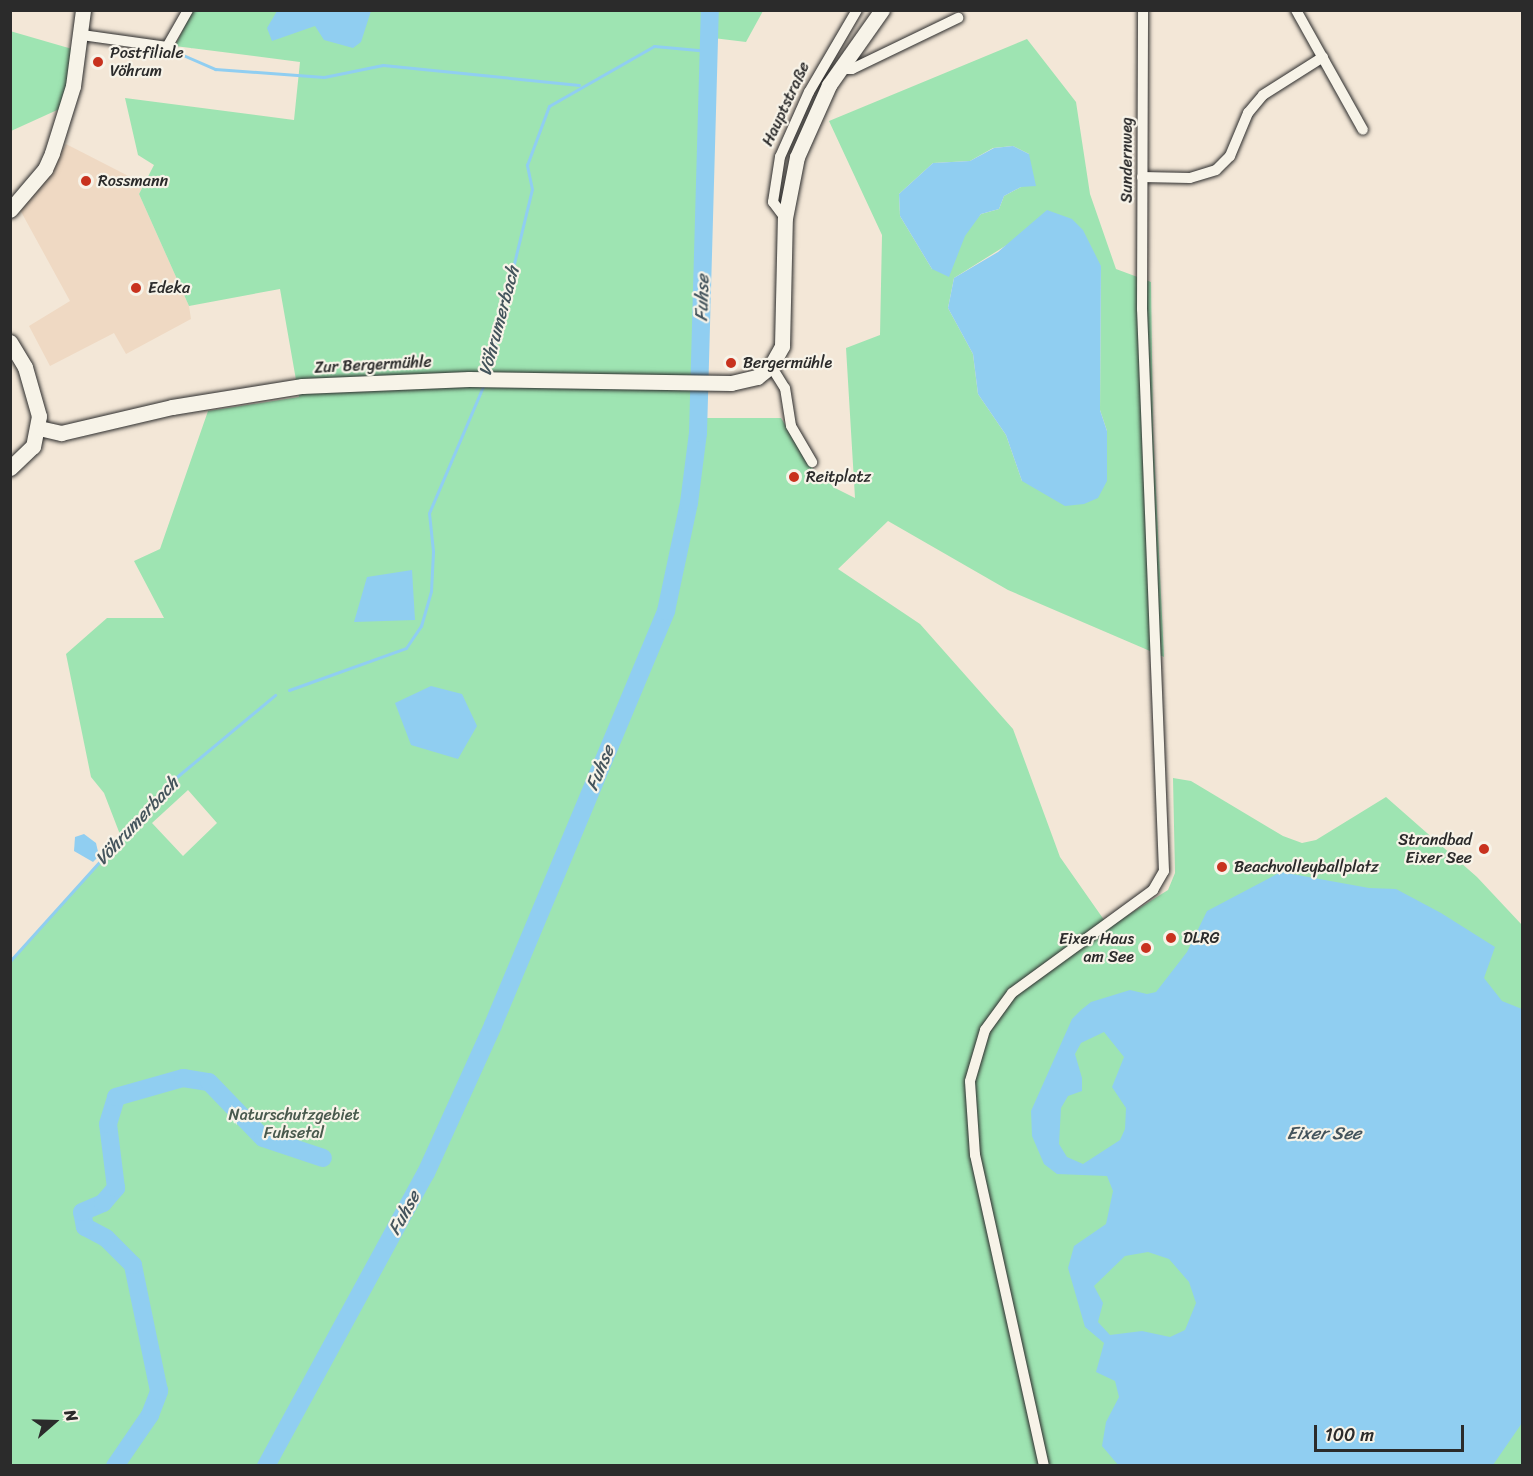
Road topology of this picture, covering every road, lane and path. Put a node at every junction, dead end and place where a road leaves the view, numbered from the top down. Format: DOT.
graph roads {
  1 [pos="82,10"];
  2 [pos="188,10"];
  3 [pos="857,10"];
  4 [pos="882,10"];
  5 [pos="1143,10"];
  6 [pos="1296,10"];
  7 [pos="958,18"];
  8 [pos="82,34"];
  9 [pos="1323,57"];
  10 [pos="840,69"];
  11 [pos="1363,130"];
  12 [pos="1142,177"];
  13 [pos="10,210"];
  14 [pos="785,218"];
  15 [pos="10,342"];
  16 [pos="771,366"];
  17 [pos="39,428"];
  18 [pos="812,462"];
  19 [pos="10,468"];
  20 [pos="1044,1466"];
  1 -- 8 [label="street"];
  2 -- 8 [label="street"];
  3 -- 14 [label="street, Hauptstraße"];
  4 -- 10 [label="street, Hauptstraße"];
  5 -- 12 [label="street, Sundernweg"];
  6 -- 9 [label="street"];
  7 -- 10 [label="street"];
  8 -- 13 [label="street"];
  9 -- 11 [label="street"];
  9 -- 12 [label="street"];
  10 -- 14 [label="street, Hauptstraße"];
  12 -- 20 [label="street, Sundernweg"];
  14 -- 16 [label="street, Hauptstraße"];
  15 -- 17 [label="street"];
  16 -- 17 [label="street, Zur Bergermühle"];
  16 -- 18 [label="street"];
  17 -- 19 [label="street"];
}
